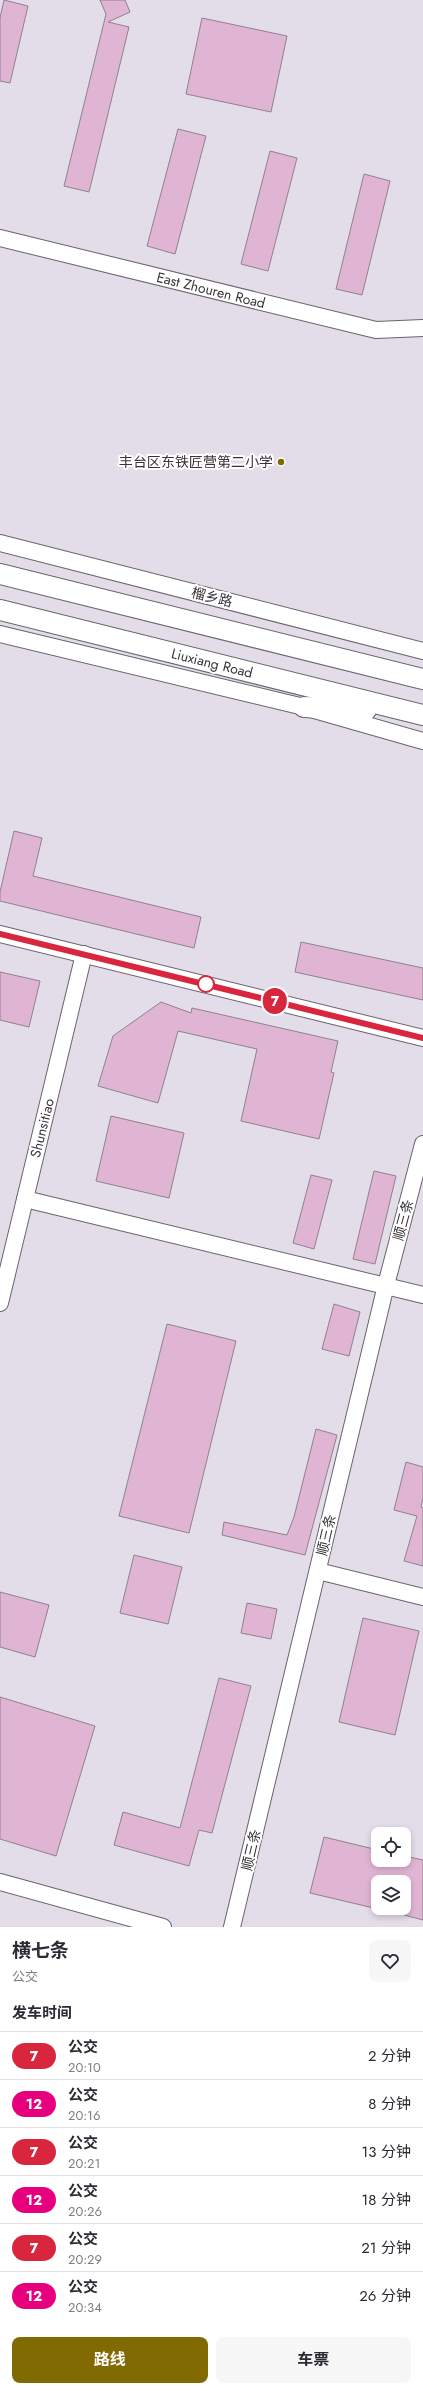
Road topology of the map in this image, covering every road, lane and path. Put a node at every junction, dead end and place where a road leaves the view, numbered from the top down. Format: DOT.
graph roads {
  1 [pos="0,238"];
  2 [pos="423,328"];
  3 [pos="0,543"];
  4 [pos="0,574"];
  5 [pos="0,610"];
  6 [pos="0,634"];
  7 [pos="423,651"];
  8 [pos="423,679"];
  9 [pos="304,707"];
  10 [pos="416,713"];
  11 [pos="423,741"];
  12 [pos="0,934"];
  13 [pos="84,954"];
  14 [pos="423,1038"];
  15 [pos="423,1144"];
  16 [pos="25,1199"];
  17 [pos="386,1285"];
  18 [pos="423,1294"];
  19 [pos="0,1303"];
  20 [pos="318,1571"];
  21 [pos="423,1597"];
  22 [pos="0,1882"];
  23 [pos="163,1927"];
  24 [pos="232,1927"];
  1 -- 2 [label="street, East Zhouren Road"];
  3 -- 7 [label="street, 榴乡路"];
  4 -- 8 [label="main road"];
  5 -- 10 [label="main road, Liuxiang Road"];
  6 -- 9 [label="street"];
  9 -- 10 [label="main road"];
  9 -- 11 [label="street"];
  12 -- 13 [label="street"];
  13 -- 14 [label="street"];
  13 -- 16 [label="street, Shunsitiao"];
  15 -- 17 [label="street, 顺三条"];
  16 -- 17 [label="street"];
  16 -- 19 [label="street, Shunsitiao"];
  17 -- 18 [label="street"];
  17 -- 20 [label="street, 顺三条"];
  20 -- 21 [label="street"];
  20 -- 24 [label="street, 顺三条"];
  22 -- 23 [label="street"];
}
